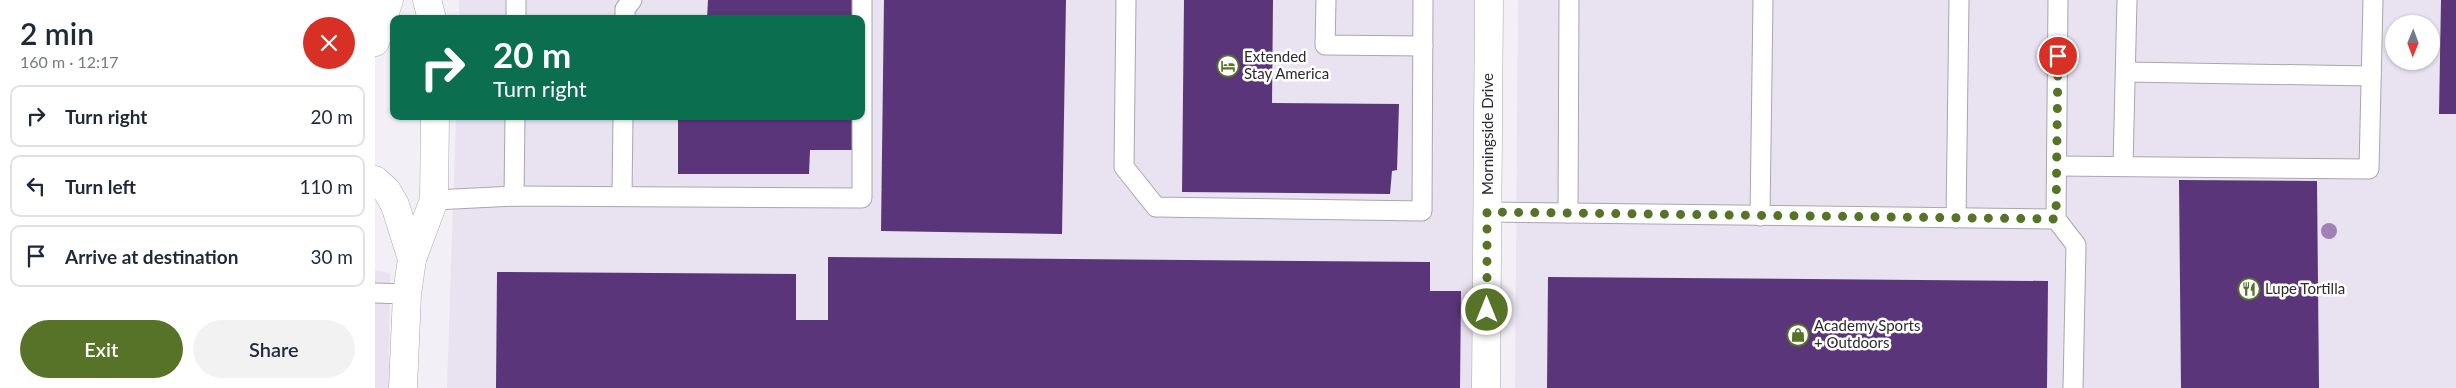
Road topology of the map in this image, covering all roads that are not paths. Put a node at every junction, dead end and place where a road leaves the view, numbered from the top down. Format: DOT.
graph roads {
  1 [pos="389,0"];
  2 [pos="427,0"];
  3 [pos="516,0"];
  4 [pos="633,0"];
  5 [pos="862,0"];
  6 [pos="1126,0"];
  7 [pos="1326,0"];
  8 [pos="1423,0"];
  9 [pos="1489,0"];
  10 [pos="1569,0"];
  11 [pos="1763,0"];
  12 [pos="1959,0"];
  13 [pos="2058,0"];
  14 [pos="2127,0"];
  15 [pos="2373,0"];
  16 [pos="431,15"];
  17 [pos="516,15"];
  18 [pos="625,15"];
  19 [pos="862,15"];
  20 [pos="375,42"];
  21 [pos="1423,46"];
  22 [pos="2126,72"];
  23 [pos="2371,76"];
  24 [pos="435,120"];
  25 [pos="515,120"];
  26 [pos="623,120"];
  27 [pos="861,120"];
  28 [pos="2057,166"];
  29 [pos="2123,166"];
  30 [pos="375,180"];
  31 [pos="514,196"];
  32 [pos="622,196"];
  33 [pos="434,200"];
  34 [pos="1487,212"];
  35 [pos="1567,213"];
  36 [pos="1759,216"];
  37 [pos="1956,218"];
  38 [pos="2056,219"];
  39 [pos="411,259"];
  40 [pos="375,293"];
  41 [pos="407,294"];
  42 [pos="403,388"];
  43 [pos="1486,388"];
  44 [pos="2073,388"];
  1 -- 20 [label="street"];
  2 -- 16 [label="street"];
  3 -- 17 [label="lane"];
  4 -- 18 [label="lane"];
  5 -- 19 [label="lane"];
  6 -- 21 [label="lane"];
  7 -- 21 [label="lane"];
  8 -- 21 [label="lane"];
  9 -- 34 [label="street, Morningside Drive"];
  10 -- 35 [label="lane"];
  11 -- 36 [label="lane"];
  12 -- 37 [label="lane"];
  13 -- 28 [label="lane"];
  14 -- 22 [label="lane"];
  15 -- 23 [label="lane"];
  22 -- 23 [label="lane"];
  22 -- 29 [label="lane"];
  23 -- 29 [label="lane"];
  24 -- 33 [label="street"];
  25 -- 31 [label="lane"];
  26 -- 32 [label="lane"];
  27 -- 32 [label="lane"];
  28 -- 29 [label="lane"];
  28 -- 38 [label="lane"];
  30 -- 39 [label="street"];
  31 -- 32 [label="lane"];
  31 -- 33 [label="lane"];
  33 -- 39 [label="street"];
  34 -- 35 [label="lane"];
  34 -- 43 [label="street, Morningside Drive"];
  35 -- 36 [label="lane"];
  36 -- 37 [label="lane"];
  37 -- 38 [label="lane"];
  38 -- 44 [label="lane"];
  39 -- 41 [label="street"];
  40 -- 41 [label="lane"];
  41 -- 42 [label="street"];
}
